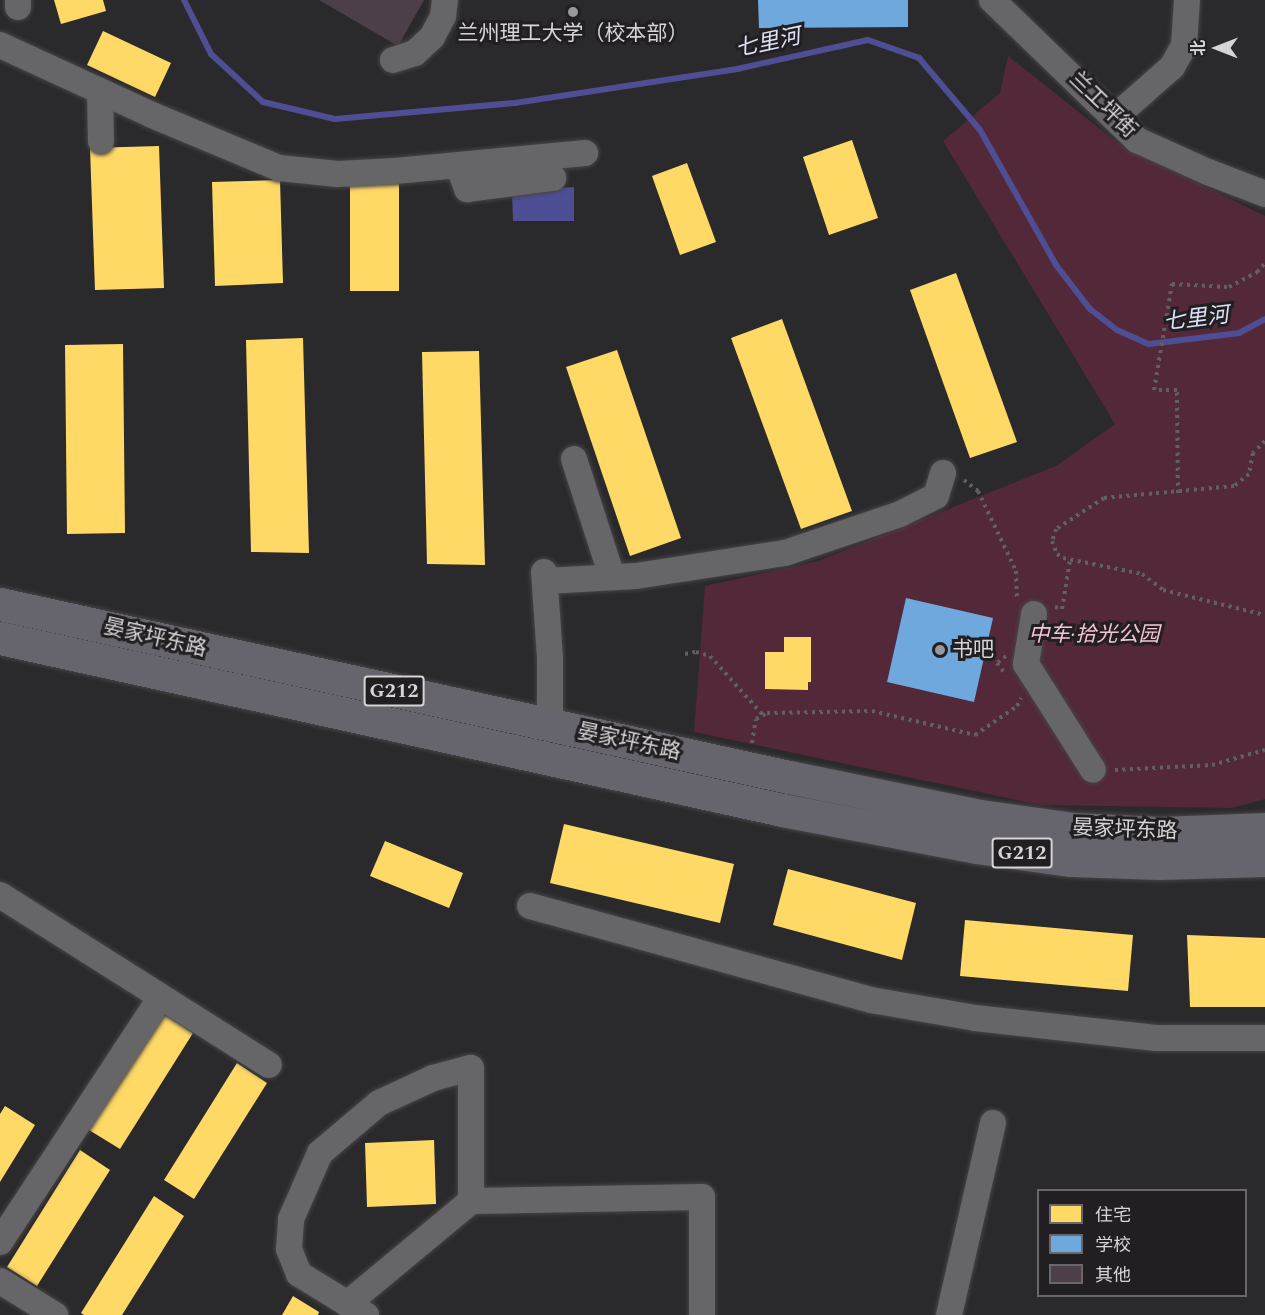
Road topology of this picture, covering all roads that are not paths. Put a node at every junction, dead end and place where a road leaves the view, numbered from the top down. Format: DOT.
graph roads {
  1 [pos="445,0"];
  2 [pos="992,0"];
  3 [pos="1187,0"];
  4 [pos="0,45"];
  5 [pos="393,60"];
  6 [pos="100,91"];
  7 [pos="1115,117"];
  8 [pos="101,141"];
  9 [pos="585,153"];
  10 [pos="458,165"];
  11 [pos="553,178"];
  12 [pos="1265,194"];
  13 [pos="574,459"];
  14 [pos="943,473"];
  15 [pos="612,577"];
  16 [pos="0,604"];
  17 [pos="1035,609"];
  18 [pos="0,638"];
  19 [pos="550,725"];
  20 [pos="1093,770"];
  21 [pos="1265,829"];
  22 [pos="1265,860"];
  23 [pos="0,895"];
  24 [pos="530,906"];
  25 [pos="161,996"];
  26 [pos="1265,1038"];
  27 [pos="269,1065"];
  28 [pos="993,1123"];
  29 [pos="471,1201"];
  30 [pos="0,1242"];
  31 [pos="0,1281"];
  32 [pos="357,1309"];
  33 [pos="56,1315"];
  34 [pos="702,1315"];
  35 [pos="949,1315"];
  1 -- 5 [label="street"];
  2 -- 7 [label="street, 兰工坪街"];
  3 -- 7 [label="street"];
  4 -- 6 [label="street"];
  6 -- 8 [label="street"];
  6 -- 10 [label="street"];
  7 -- 12 [label="street, 兰工坪街"];
  9 -- 10 [label="street"];
  10 -- 11 [label="street"];
  13 -- 15 [label="street"];
  14 -- 15 [label="street"];
  15 -- 19 [label="street"];
  16 -- 19 [label="highway, 晏家坪东路 / G212"];
  17 -- 20 [label="street"];
  18 -- 22 [label="highway, 晏家坪东路 / G212"];
  19 -- 21 [label="highway, 晏家坪东路 / G212"];
  23 -- 25 [label="street"];
  24 -- 26 [label="street"];
  25 -- 27 [label="street"];
  25 -- 30 [label="street"];
  28 -- 35 [label="street"];
  29 -- 32 [label="street"];
  29 -- 32 [label="street"];
  29 -- 34 [label="street"];
  31 -- 33 [label="street"];
}
